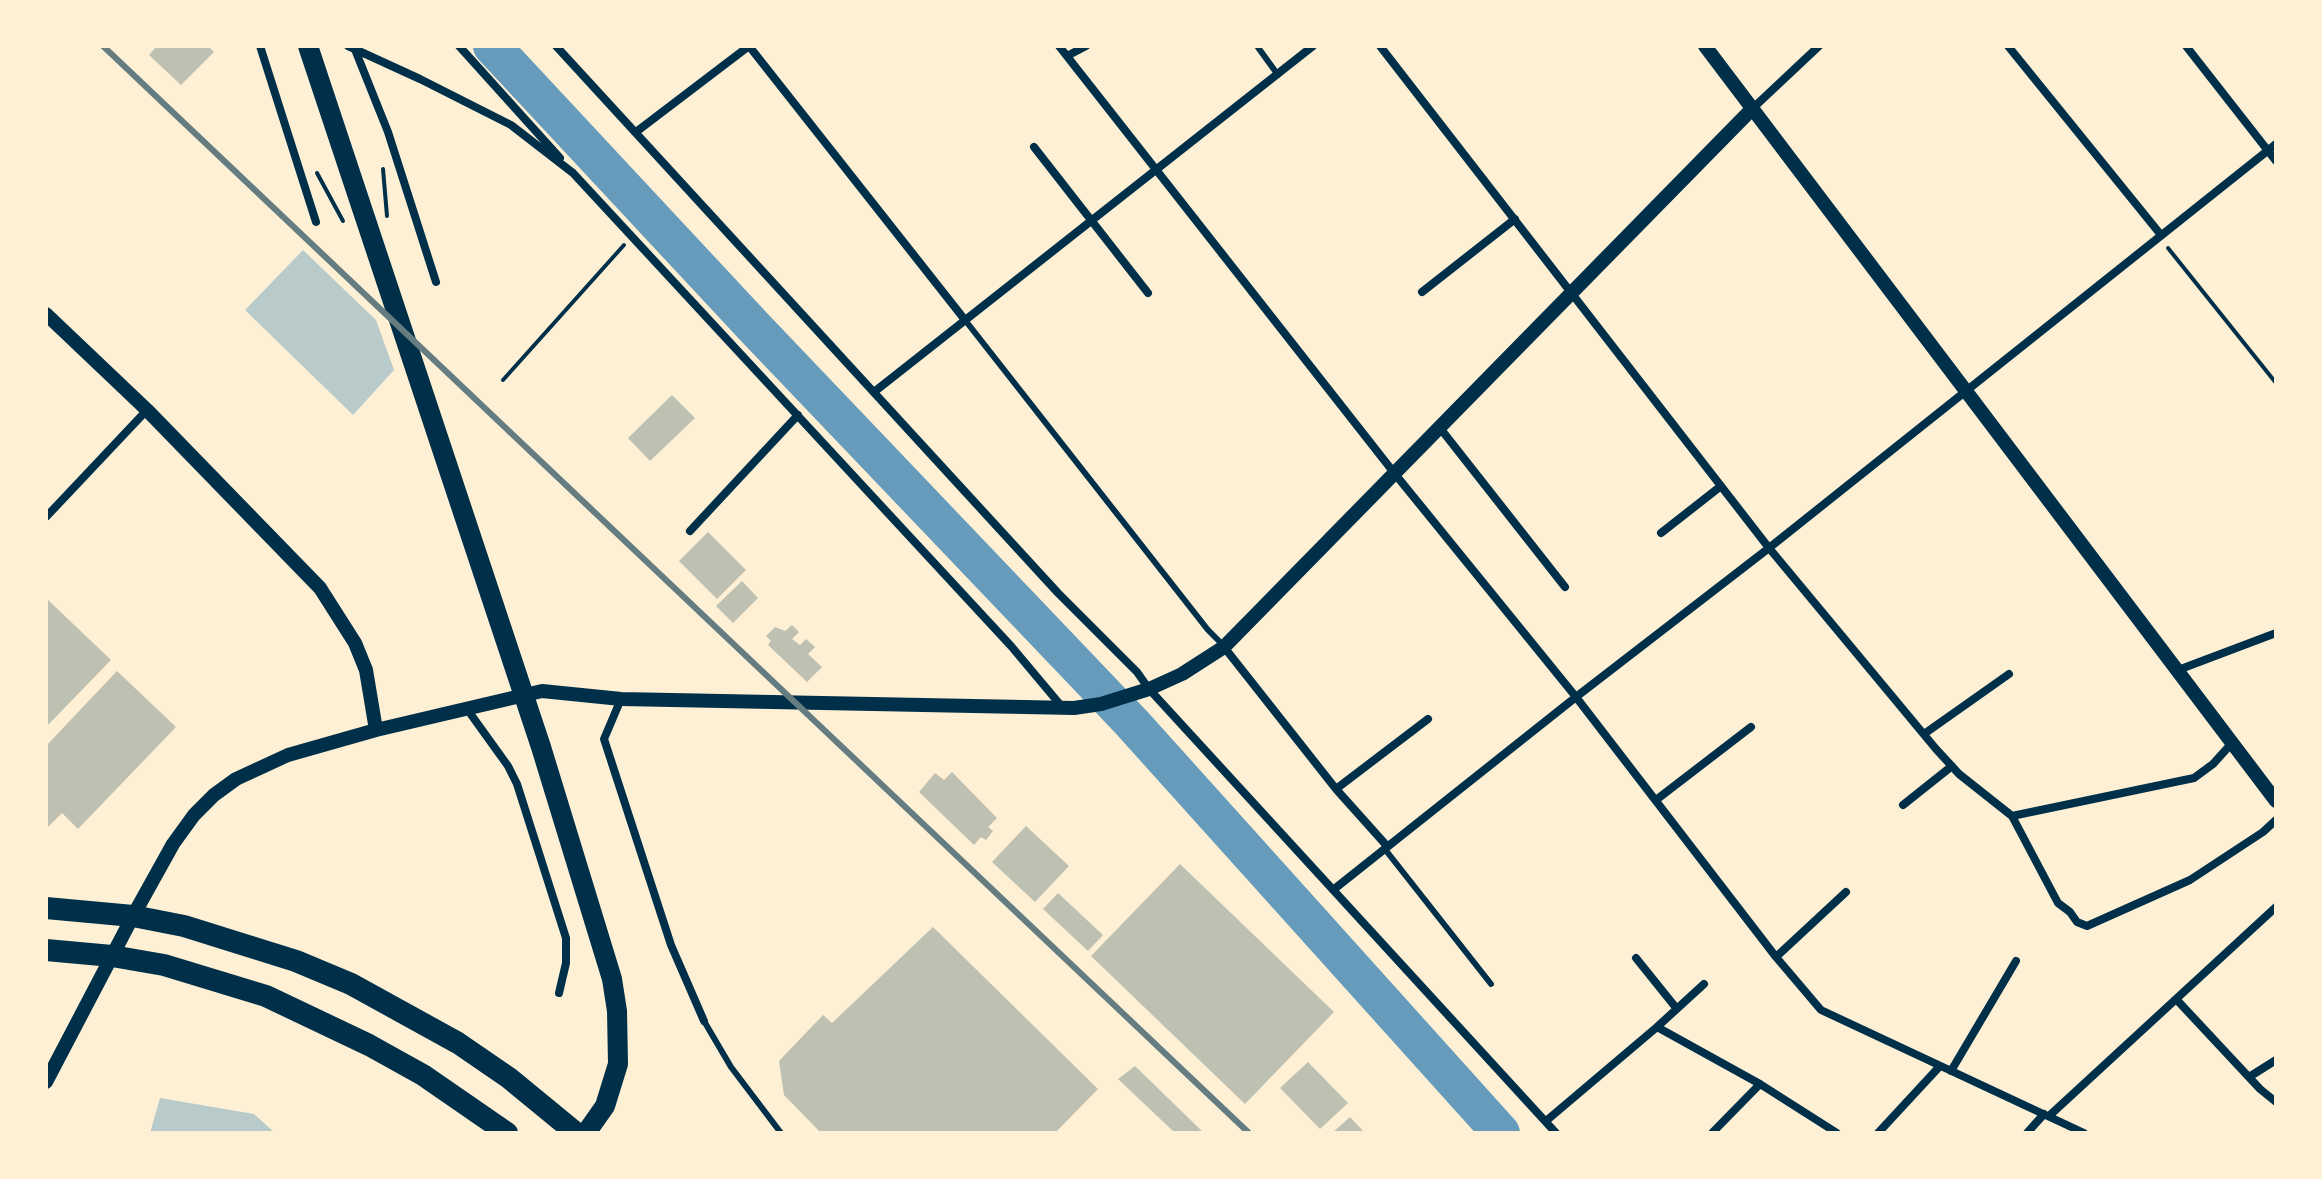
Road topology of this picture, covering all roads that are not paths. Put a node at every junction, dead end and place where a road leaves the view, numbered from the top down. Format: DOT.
graph roads {
  1 [pos="260,46"];
  2 [pos="308,46"];
  3 [pos="459,46"];
  4 [pos="556,46"];
  5 [pos="1059,46"];
  6 [pos="1086,46"];
  7 [pos="1257,46"];
  8 [pos="1313,46"];
  9 [pos="1380,46"];
  10 [pos="1705,46"];
  11 [pos="1819,46"];
  12 [pos="2008,46"];
  13 [pos="2186,46"];
  14 [pos="352,47"];
  15 [pos="1067,56"];
  16 [pos="1278,75"];
  17 [pos="1751,110"];
  18 [pos="636,132"];
  19 [pos="2276,144"];
  20 [pos="1034,147"];
  21 [pos="2268,151"];
  22 [pos="2276,161"];
  23 [pos="1156,170"];
  24 [pos="573,173"];
  25 [pos="1515,219"];
  26 [pos="1093,220"];
  27 [pos="316,222"];
  28 [pos="2160,236"];
  29 [pos="436,282"];
  30 [pos="1422,292"];
  31 [pos="1148,293"];
  32 [pos="1573,293"];
  33 [pos="46,314"];
  34 [pos="965,320"];
  35 [pos="1965,391"];
  36 [pos="874,392"];
  37 [pos="147,410"];
  38 [pos="798,415"];
  39 [pos="1440,428"];
  40 [pos="1395,474"];
  41 [pos="1721,486"];
  42 [pos="46,517"];
  43 [pos="690,531"];
  44 [pos="1661,533"];
  45 [pos="1769,548"];
  46 [pos="1565,587"];
  47 [pos="2276,633"];
  48 [pos="1224,647"];
  49 [pos="2178,670"];
  50 [pos="2009,674"];
  51 [pos="1145,690"];
  52 [pos="1576,697"];
  53 [pos="621,699"];
  54 [pos="1069,708"];
  55 [pos="467,709"];
  56 [pos="1428,719"];
  57 [pos="1751,727"];
  58 [pos="376,730"];
  59 [pos="1924,734"];
  60 [pos="2233,742"];
  61 [pos="1952,766"];
  62 [pos="1336,789"];
  63 [pos="1656,800"];
  64 [pos="2276,801"];
  65 [pos="1903,805"];
  66 [pos="2012,816"];
  67 [pos="2276,820"];
  68 [pos="1385,847"];
  69 [pos="1333,890"];
  70 [pos="1846,892"];
  71 [pos="2276,907"];
  72 [pos="46,908"];
  73 [pos="133,916"];
  74 [pos="46,950"];
  75 [pos="112,956"];
  76 [pos="1776,957"];
  77 [pos="1636,958"];
  78 [pos="2016,961"];
  79 [pos="1491,984"];
  80 [pos="1704,984"];
  81 [pos="559,993"];
  82 [pos="2176,999"];
  83 [pos="1677,1009"];
  84 [pos="704,1021"];
  85 [pos="1657,1027"];
  86 [pos="2276,1060"];
  87 [pos="1940,1066"];
  88 [pos="1951,1071"];
  89 [pos="2249,1077"];
  90 [pos="46,1082"];
  91 [pos="1760,1084"];
  92 [pos="2276,1102"];
  93 [pos="2047,1115"];
  94 [pos="1546,1121"];
  95 [pos="507,1133"];
  96 [pos="576,1133"];
  97 [pos="586,1133"];
  98 [pos="781,1133"];
  99 [pos="1556,1133"];
  100 [pos="1712,1133"];
  101 [pos="1837,1133"];
  102 [pos="1878,1133"];
  103 [pos="2027,1133"];
  104 [pos="2084,1133"];
  1 -- 27 [label="street"];
  2 -- 97 [label="main road"];
  3 -- 24 [label="street"];
  4 -- 18 [label="street"];
  5 -- 15 [label="street"];
  6 -- 15 [label="street"];
  7 -- 16 [label="lane"];
  8 -- 16 [label="street"];
  9 -- 25 [label="street"];
  10 -- 17 [label="street"];
  11 -- 17 [label="street"];
  12 -- 28 [label="street"];
  13 -- 21 [label="street"];
  14 -- 24 [label="street"];
  14 -- 29 [label="street"];
  15 -- 23 [label="street"];
  16 -- 23 [label="street"];
  17 -- 32 [label="street"];
  17 -- 35 [label="street"];
  18 -- 34 [label="street"];
  18 -- 36 [label="street"];
  19 -- 21 [label="street"];
  20 -- 26 [label="street"];
  21 -- 22 [label="street"];
  21 -- 28 [label="street"];
  23 -- 26 [label="street"];
  23 -- 40 [label="street"];
  24 -- 38 [label="street"];
  25 -- 30 [label="street"];
  25 -- 32 [label="street"];
  26 -- 31 [label="street"];
  26 -- 34 [label="street"];
  28 -- 35 [label="street"];
  32 -- 39 [label="street"];
  32 -- 41 [label="street"];
  33 -- 37 [label="street"];
  34 -- 36 [label="street"];
  34 -- 48 [label="lane"];
  35 -- 45 [label="street"];
  35 -- 49 [label="street"];
  36 -- 51 [label="street"];
  37 -- 42 [label="street"];
  37 -- 58 [label="street"];
  38 -- 43 [label="street"];
  38 -- 54 [label="street"];
  39 -- 40 [label="street"];
  39 -- 46 [label="street"];
  40 -- 48 [label="street"];
  40 -- 52 [label="street"];
  41 -- 44 [label="street"];
  41 -- 45 [label="street"];
  45 -- 52 [label="street"];
  45 -- 59 [label="street"];
  47 -- 49 [label="street"];
  48 -- 51 [label="street"];
  48 -- 62 [label="street"];
  49 -- 60 [label="street"];
  50 -- 59 [label="street"];
  51 -- 54 [label="street"];
  51 -- 69 [label="street"];
  52 -- 63 [label="street"];
  52 -- 68 [label="street"];
  53 -- 54 [label="street"];
  53 -- 55 [label="street"];
  53 -- 84 [label="street"];
  55 -- 58 [label="street"];
  55 -- 81 [label="street"];
  56 -- 62 [label="street"];
  57 -- 63 [label="street"];
  58 -- 73 [label="street"];
  59 -- 61 [label="street"];
  60 -- 64 [label="street"];
  60 -- 66 [label="street"];
  61 -- 65 [label="street"];
  61 -- 66 [label="street"];
  62 -- 68 [label="street"];
  63 -- 76 [label="street"];
  66 -- 67 [label="street"];
  68 -- 69 [label="street"];
  68 -- 79 [label="lane"];
  69 -- 94 [label="street"];
  70 -- 76 [label="street"];
  71 -- 82 [label="street"];
  72 -- 73 [label="highway"];
  73 -- 75 [label="street"];
  73 -- 96 [label="highway"];
  74 -- 75 [label="highway"];
  75 -- 90 [label="street"];
  75 -- 95 [label="highway"];
  76 -- 87 [label="street"];
  77 -- 83 [label="street"];
  78 -- 88 [label="street"];
  80 -- 83 [label="street"];
  82 -- 89 [label="street"];
  82 -- 93 [label="street"];
  83 -- 85 [label="street"];
  84 -- 98 [label="lane"];
  85 -- 91 [label="street"];
  85 -- 94 [label="street"];
  86 -- 89 [label="street"];
  87 -- 88 [label="street"];
  87 -- 102 [label="street"];
  88 -- 93 [label="street"];
  89 -- 92 [label="street"];
  91 -- 100 [label="street"];
  91 -- 101 [label="street"];
  93 -- 103 [label="street"];
  93 -- 104 [label="street"];
  94 -- 99 [label="street"];
}
